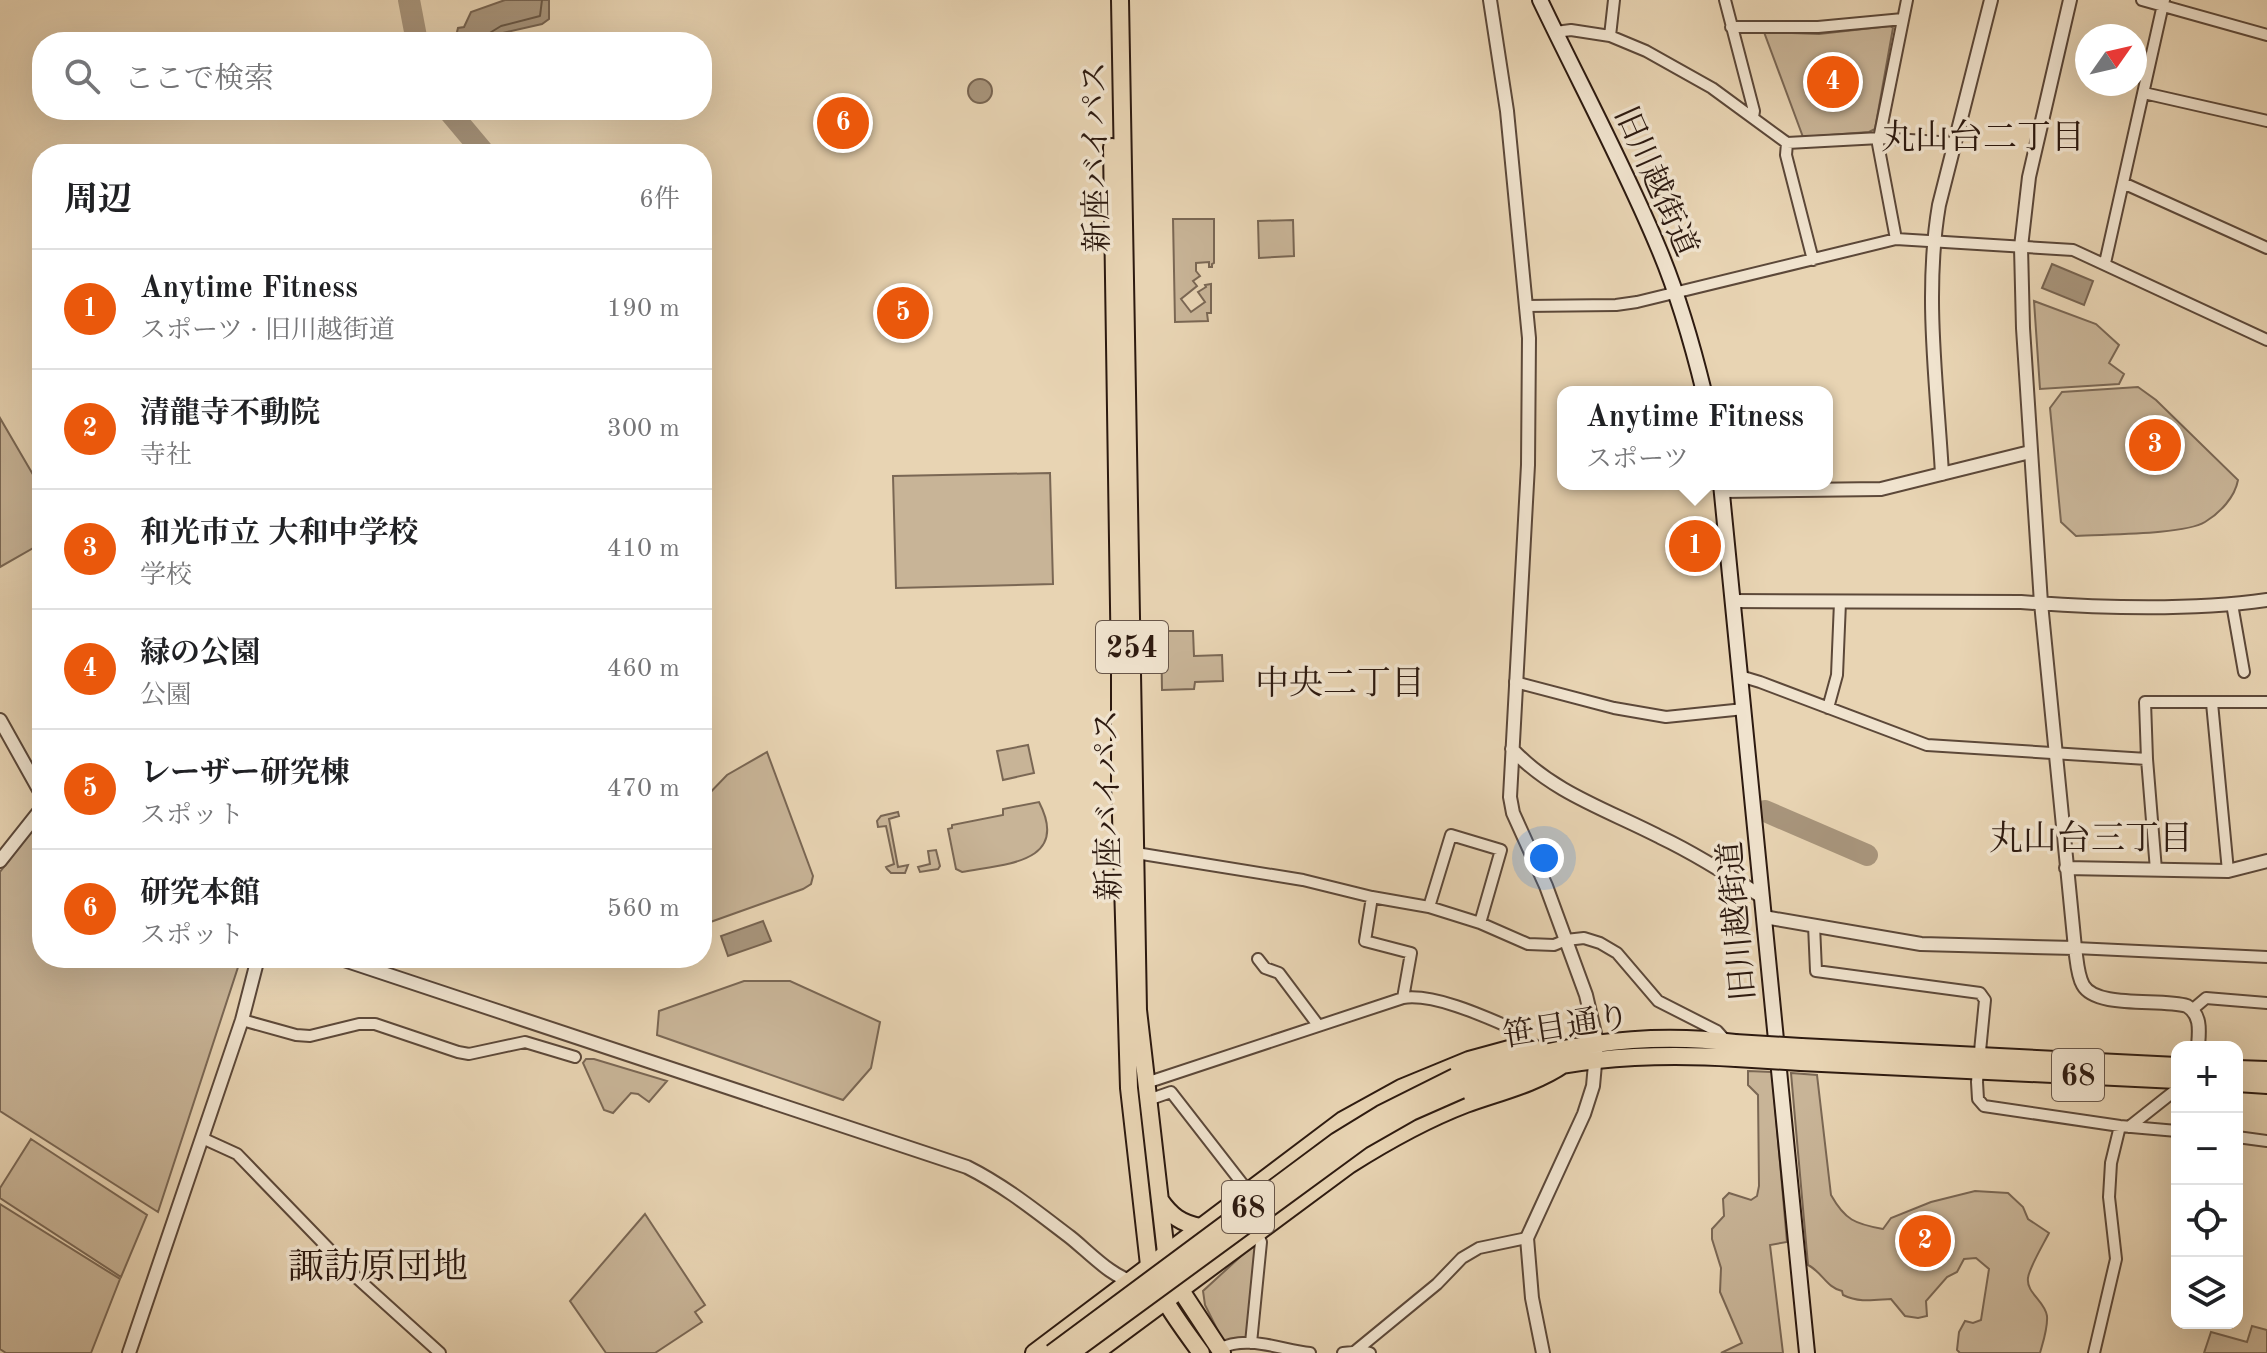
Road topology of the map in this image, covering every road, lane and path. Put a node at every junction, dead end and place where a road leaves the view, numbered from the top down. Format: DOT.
graph roads {
  1 [pos="1110,0"];
  2 [pos="1120,0"];
  3 [pos="1490,0"];
  4 [pos="1540,0"];
  5 [pos="1614,0"];
  6 [pos="1725,0"];
  7 [pos="1907,0"];
  8 [pos="1991,0"];
  9 [pos="2070,0"];
  10 [pos="2142,0"];
  11 [pos="2163,3"];
  12 [pos="1903,19"];
  13 [pos="1731,27"];
  14 [pos="1556,32"];
  15 [pos="2267,35"];
  16 [pos="1610,36"];
  17 [pos="2147,79"];
  18 [pos="2147,94"];
  19 [pos="2143,96"];
  20 [pos="1753,117"];
  21 [pos="2267,121"];
  22 [pos="1880,138"];
  23 [pos="1787,143"];
  24 [pos="1954,143"];
  25 [pos="2123,183"];
  26 [pos="1896,239"];
  27 [pos="1933,240"];
  28 [pos="2021,247"];
  29 [pos="2267,248"];
  30 [pos="1813,260"];
  31 [pos="2105,263"];
  32 [pos="1676,294"];
  33 [pos="1525,306"];
  34 [pos="2267,340"];
  35 [pos="1702,386"];
  36 [pos="2030,452"];
  37 [pos="1942,474"];
  38 [pos="1833,489"];
  39 [pos="1721,490"];
  40 [pos="2267,600"];
  41 [pos="1732,601"];
  42 [pos="1840,602"];
  43 [pos="2041,603"];
  44 [pos="2232,604"];
  45 [pos="2244,672"];
  46 [pos="1740,676"];
  47 [pos="1515,682"];
  48 [pos="2267,702"];
  49 [pos="2212,703"];
  50 [pos="1828,708"];
  51 [pos="1744,709"];
  52 [pos="0,720"];
  53 [pos="1512,749"];
  54 [pos="2055,753"];
  55 [pos="2147,759"];
  56 [pos="32,777"];
  57 [pos="32,821"];
  58 [pos="1136,853"];
  59 [pos="0,861"];
  60 [pos="2267,861"];
  61 [pos="2066,868"];
  62 [pos="2156,870"];
  63 [pos="2228,871"];
  64 [pos="1372,897"];
  65 [pos="1762,897"];
  66 [pos="1429,907"];
  67 [pos="1764,917"];
  68 [pos="1480,923"];
  69 [pos="1814,925"];
  70 [pos="1566,940"];
  71 [pos="2075,948"];
  72 [pos="2267,957"];
  73 [pos="1258,959"];
  74 [pos="255,968"];
  75 [pos="368,968"];
  76 [pos="1403,998"];
  77 [pos="2267,1003"];
  78 [pos="2193,1009"];
  79 [pos="242,1020"];
  80 [pos="1318,1025"];
  81 [pos="2198,1041"];
  82 [pos="1524,1045"];
  83 [pos="1732,1047"];
  84 [pos="1596,1050"];
  85 [pos="1546,1052"];
  86 [pos="575,1057"];
  87 [pos="1979,1063"];
  88 [pos="1564,1064"];
  89 [pos="2171,1066"];
  90 [pos="2243,1069"];
  91 [pos="2267,1070"];
  92 [pos="2171,1079"];
  93 [pos="2243,1083"];
  94 [pos="1458,1084"];
  95 [pos="2267,1085"];
  96 [pos="1147,1092"];
  97 [pos="2171,1093"];
  98 [pos="2125,1126"];
  99 [pos="2171,1130"];
  100 [pos="202,1138"];
  101 [pos="2243,1138"];
  102 [pos="2267,1141"];
  103 [pos="1248,1191"];
  104 [pos="1160,1199"];
  105 [pos="1200,1227"];
  106 [pos="1257,1233"];
  107 [pos="1527,1238"];
  108 [pos="1166,1253"];
  109 [pos="1149,1265"];
  110 [pos="1128,1281"];
  111 [pos="1180,1289"];
  112 [pos="1160,1294"];
  113 [pos="1093,1308"];
  114 [pos="1116,1337"];
  115 [pos="1251,1343"];
  116 [pos="1220,1351"];
  117 [pos="129,1353"];
  118 [pos="440,1353"];
  119 [pos="1034,1353"];
  120 [pos="1052,1353"];
  121 [pos="1071,1353"];
  122 [pos="1095,1353"];
  123 [pos="1199,1353"];
  124 [pos="1310,1353"];
  125 [pos="1343,1353"];
  126 [pos="1354,1353"];
  127 [pos="1370,1353"];
  128 [pos="1543,1353"];
  129 [pos="1807,1353"];
  130 [pos="2094,1353"];
  1 -- 109 [label="main road, 新座バイパス / 254"];
  2 -- 58 [label="main road, 新座バイパス / 254"];
  3 -- 33 [label="street"];
  4 -- 14 [label="main road, 旧川越街道"];
  5 -- 16 [label="street"];
  6 -- 13 [label="street"];
  7 -- 12 [label="street"];
  8 -- 24 [label="street"];
  9 -- 28 [label="street"];
  10 -- 11 [label="street"];
  11 -- 15 [label="street"];
  11 -- 17 [label="street"];
  12 -- 13 [label="street"];
  12 -- 22 [label="street"];
  13 -- 20 [label="street"];
  14 -- 16 [label="street"];
  14 -- 32 [label="main road, 旧川越街道"];
  16 -- 20 [label="street"];
  18 -- 21 [label="street"];
  19 -- 25 [label="street"];
  20 -- 23 [label="street"];
  22 -- 23 [label="street"];
  22 -- 24 [label="street"];
  22 -- 26 [label="street"];
  23 -- 30 [label="street"];
  24 -- 27 [label="street"];
  25 -- 29 [label="street"];
  25 -- 31 [label="street"];
  26 -- 27 [label="street"];
  26 -- 30 [label="street"];
  27 -- 28 [label="street"];
  27 -- 37 [label="street"];
  28 -- 31 [label="street"];
  28 -- 36 [label="street"];
  30 -- 32 [label="street"];
  31 -- 34 [label="street"];
  32 -- 33 [label="street"];
  32 -- 35 [label="main road, 旧川越街道"];
  33 -- 47 [label="street"];
  36 -- 37 [label="street"];
  36 -- 43 [label="street"];
  37 -- 38 [label="street"];
  39 -- 41 [label="main road, 旧川越街道"];
  40 -- 44 [label="street"];
  41 -- 42 [label="street"];
  41 -- 46 [label="main road, 旧川越街道"];
  42 -- 43 [label="street"];
  42 -- 50 [label="street"];
  43 -- 44 [label="street"];
  43 -- 54 [label="street"];
  44 -- 45 [label="street"];
  46 -- 50 [label="street"];
  46 -- 51 [label="main road, 旧川越街道"];
  47 -- 51 [label="street"];
  47 -- 53 [label="street"];
  48 -- 49 [label="street"];
  49 -- 55 [label="street"];
  49 -- 63 [label="street"];
  50 -- 54 [label="street"];
  51 -- 65 [label="main road, 旧川越街道"];
  52 -- 56 [label="street"];
  53 -- 65 [label="street"];
  53 -- 70 [label="street"];
  54 -- 55 [label="street"];
  54 -- 61 [label="street"];
  55 -- 62 [label="street"];
  57 -- 59 [label="street"];
  58 -- 64 [label="street"];
  58 -- 96 [label="main road, 新座バイパス / 254"];
  60 -- 63 [label="street"];
  61 -- 62 [label="street"];
  61 -- 71 [label="street"];
  62 -- 63 [label="street"];
  64 -- 66 [label="street"];
  64 -- 76 [label="street"];
  65 -- 67 [label="main road, 旧川越街道"];
  66 -- 68 [label="street"];
  66 -- 68 [label="street"];
  67 -- 69 [label="street"];
  67 -- 129 [label="main road, 旧川越街道"];
  68 -- 70 [label="street"];
  69 -- 71 [label="street"];
  69 -- 87 [label="street"];
  70 -- 83 [label="street"];
  70 -- 84 [label="street"];
  71 -- 72 [label="street"];
  71 -- 78 [label="street"];
  73 -- 80 [label="street"];
  74 -- 79 [label="street"];
  75 -- 110 [label="street"];
  76 -- 80 [label="street"];
  76 -- 82 [label="street"];
  77 -- 78 [label="street"];
  78 -- 81 [label="street"];
  79 -- 86 [label="street"];
  79 -- 100 [label="street"];
  80 -- 96 [label="street"];
  82 -- 85 [label="main road"];
  82 -- 103 [label="main road"];
  83 -- 84 [label="main road, 笹目通り / 68"];
  83 -- 87 [label="main road, 笹目通り / 68, bridge"];
  84 -- 85 [label="main road, 笹目通り / 68"];
  84 -- 88 [label="main road, 笹目通り / 68"];
  84 -- 107 [label="street"];
  85 -- 94 [label="main road, 笹目通り / 68"];
  87 -- 89 [label="main road, 笹目通り / 68"];
  87 -- 92 [label="main road, 笹目通り / 68"];
  87 -- 98 [label="street"];
  88 -- 94 [label="main road, 笹目通り / 68"];
  88 -- 106 [label="main road"];
  90 -- 91 [label="main road"];
  93 -- 95 [label="main road"];
  94 -- 120 [label="main road, 笹目通り / 68, bridge"];
  94 -- 121 [label="main road, 笹目通り / 68, bridge"];
  96 -- 103 [label="street"];
  96 -- 104 [label="main road, 新座バイパス / 254"];
  97 -- 98 [label="street"];
  98 -- 99 [label="street"];
  98 -- 130 [label="street"];
  100 -- 117 [label="street"];
  100 -- 118 [label="street"];
  101 -- 102 [label="street"];
  103 -- 105 [label="main road"];
  104 -- 105 [label="main road"];
  104 -- 108 [label="main road, 新座バイパス / 254"];
  105 -- 108 [label="main road"];
  106 -- 111 [label="main road"];
  106 -- 115 [label="street"];
  107 -- 126 [label="street"];
  107 -- 128 [label="street"];
  108 -- 109 [label="main road"];
  108 -- 111 [label="main road, 新座バイパス / 254"];
  109 -- 110 [label="main road"];
  109 -- 112 [label="main road, 新座バイパス / 254"];
  110 -- 112 [label="street"];
  110 -- 113 [label="main road"];
  111 -- 112 [label="main road"];
  111 -- 116 [label="main road, 新座バイパス / 254"];
  112 -- 114 [label="main road"];
  112 -- 123 [label="main road, 新座バイパス / 254"];
  113 -- 114 [label="main road"];
  113 -- 119 [label="main road"];
  114 -- 122 [label="main road"];
  115 -- 116 [label="street"];
  115 -- 124 [label="street"];
  125 -- 126 [label="street"];
  126 -- 127 [label="street"];
}
